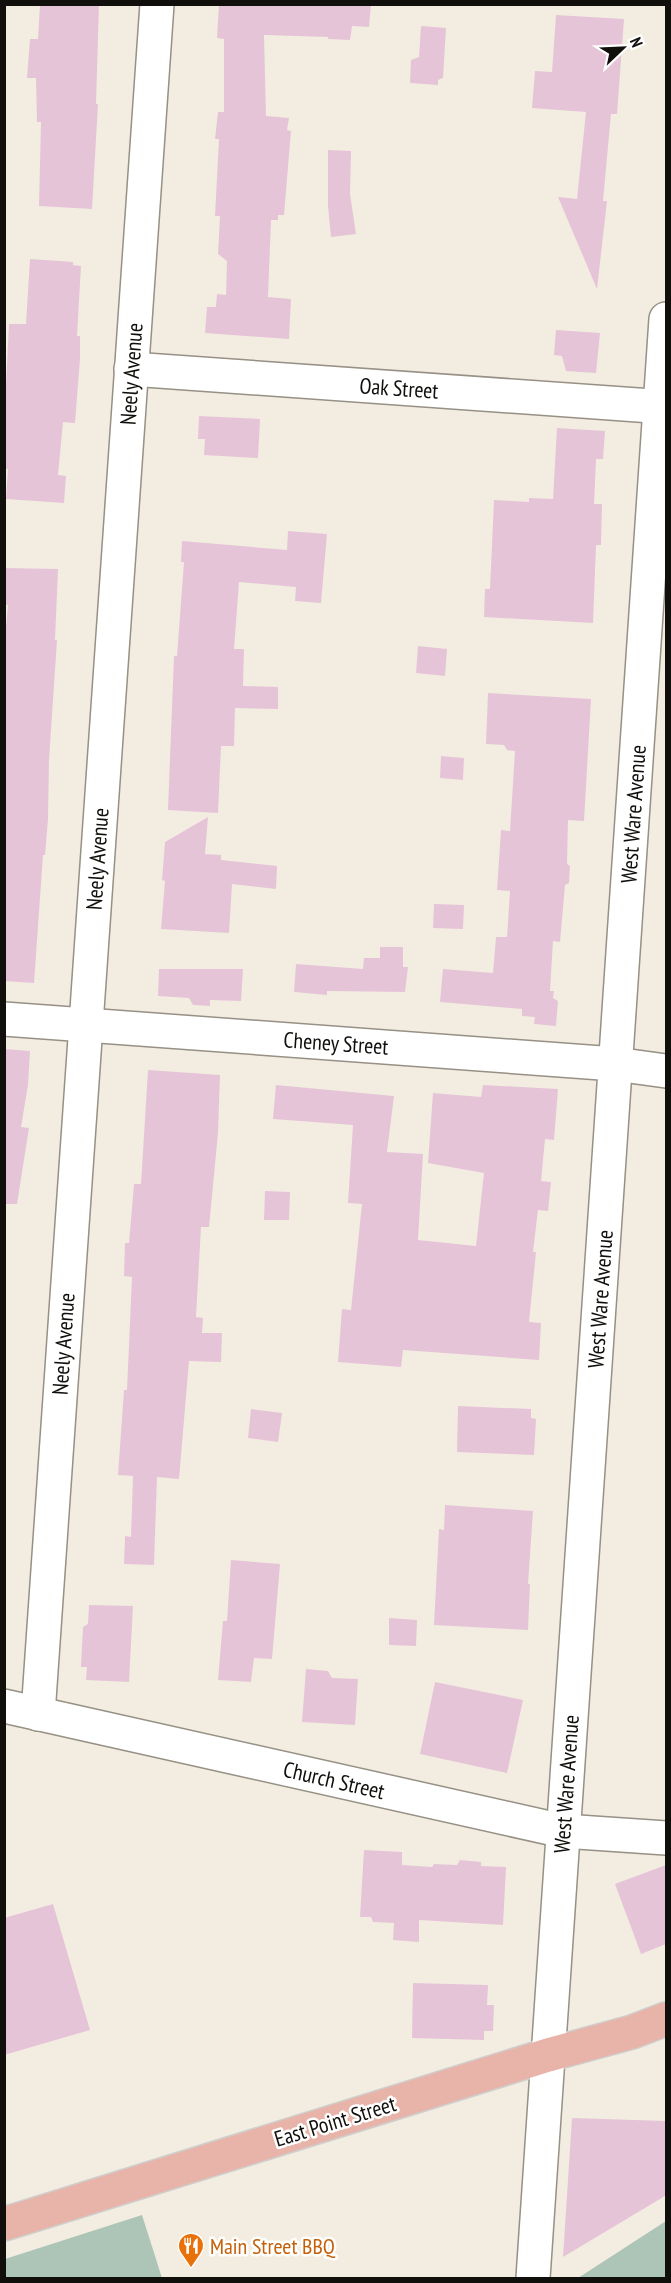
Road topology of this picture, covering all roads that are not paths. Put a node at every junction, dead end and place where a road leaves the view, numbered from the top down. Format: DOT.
graph roads {
  1 [pos="157,4"];
  2 [pos="666,319"];
  3 [pos="131,369"];
  4 [pos="664,406"];
  5 [pos="4,1019"];
  6 [pos="86,1024"];
  7 [pos="615,1065"];
  8 [pos="666,1071"];
  9 [pos="4,1706"];
  10 [pos="38,1714"];
  11 [pos="563,1831"];
  12 [pos="666,1838"];
  13 [pos="666,2019"];
  14 [pos="548,2055"];
  15 [pos="4,2224"];
  16 [pos="532,2278"];
  1 -- 3 [label="street, Neely Avenue"];
  2 -- 4 [label="street, West Ware Avenue"];
  3 -- 4 [label="street, Oak Street"];
  3 -- 6 [label="street, Neely Avenue"];
  4 -- 7 [label="street, West Ware Avenue"];
  5 -- 6 [label="street, Cheney Street"];
  6 -- 7 [label="street, Cheney Street"];
  6 -- 10 [label="street, Neely Avenue"];
  7 -- 8 [label="street, Cheney Street"];
  7 -- 11 [label="street, West Ware Avenue"];
  9 -- 10 [label="street, Church Street"];
  10 -- 11 [label="street, Church Street"];
  11 -- 12 [label="street, Church Street"];
  11 -- 14 [label="street, West Ware Avenue"];
  13 -- 14 [label="main road, East Point Street"];
  14 -- 15 [label="main road, East Point Street"];
  14 -- 16 [label="street, West Ware Avenue"];
}
